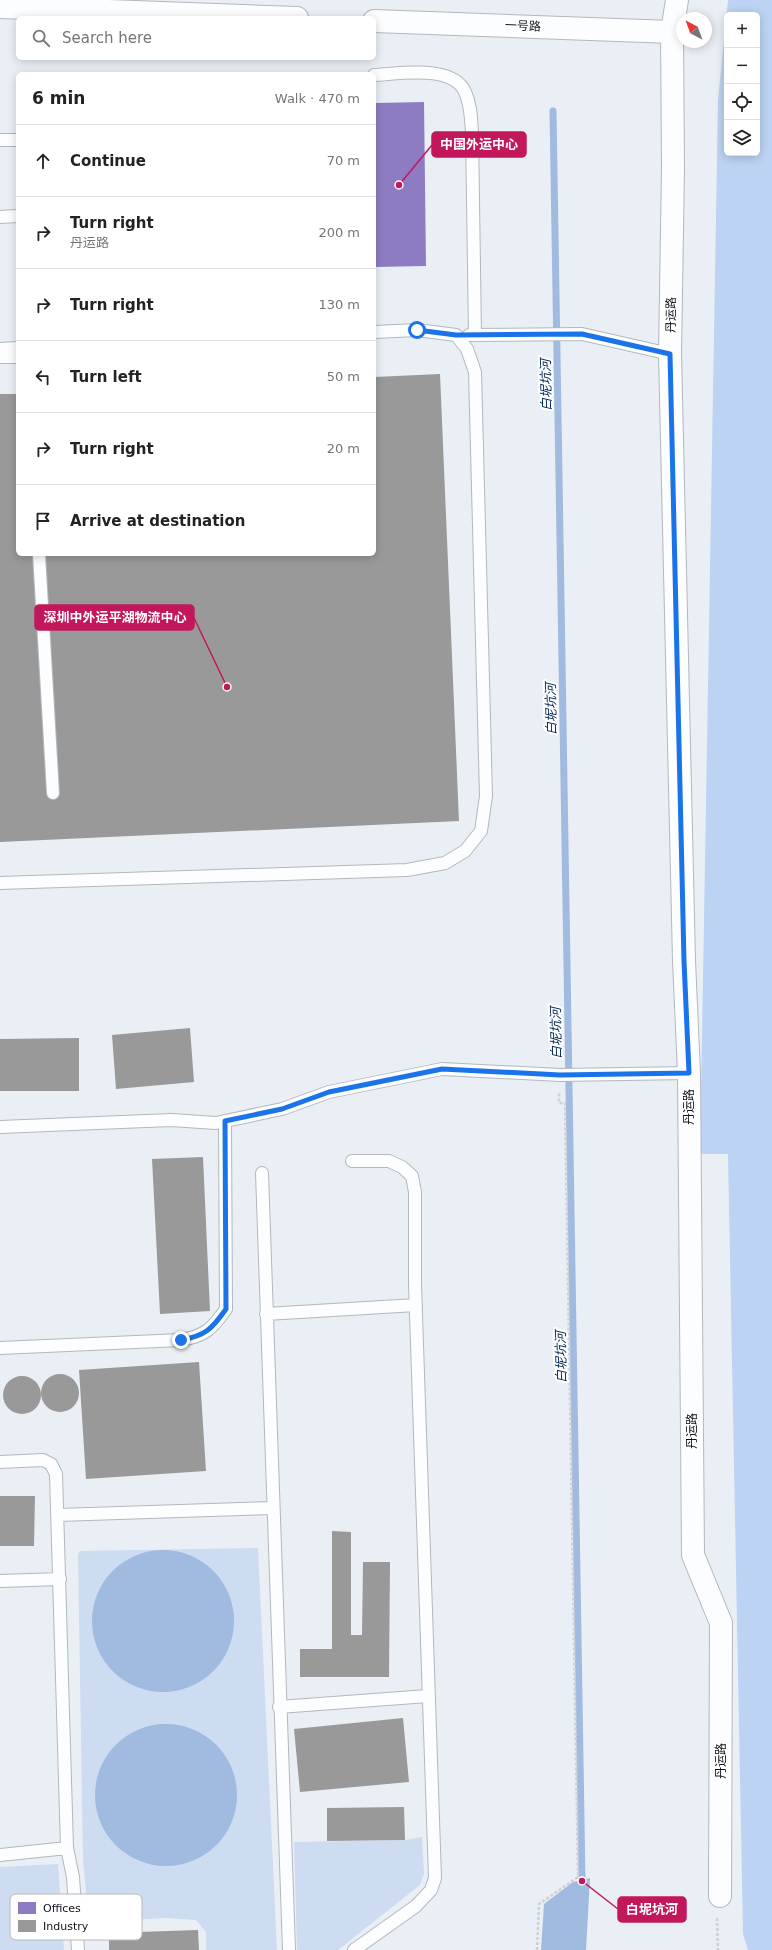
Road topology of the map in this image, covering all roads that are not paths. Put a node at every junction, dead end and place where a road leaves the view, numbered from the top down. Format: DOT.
graph roads {
  1 [pos="677,0"];
  2 [pos="0,7"];
  3 [pos="243,16"];
  4 [pos="376,21"];
  5 [pos="672,32"];
  6 [pos="376,75"];
  7 [pos="0,140"];
  8 [pos="16,140"];
  9 [pos="16,216"];
  10 [pos="0,217"];
  11 [pos="376,332"];
  12 [pos="456,335"];
  13 [pos="476,335"];
  14 [pos="16,348"];
  15 [pos="0,349"];
  16 [pos="670,354"];
  17 [pos="0,357"];
  18 [pos="16,357"];
  19 [pos="39,556"];
  20 [pos="53,793"];
  21 [pos="0,883"];
  22 [pos="689,1073"];
  23 [pos="225,1121"];
  24 [pos="0,1127"];
  25 [pos="352,1161"];
  26 [pos="262,1173"];
  27 [pos="416,1305"];
  28 [pos="266,1314"];
  29 [pos="0,1348"];
  30 [pos="0,1462"];
  31 [pos="273,1508"];
  32 [pos="58,1515"];
  33 [pos="60,1579"];
  34 [pos="0,1581"];
  35 [pos="428,1696"];
  36 [pos="279,1707"];
  37 [pos="67,1848"];
  38 [pos="0,1855"];
  39 [pos="74,1894"];
  40 [pos="720,1896"];
  41 [pos="77,1940"];
  42 [pos="78,1950"];
  43 [pos="289,1950"];
  44 [pos="354,1950"];
  1 -- 5 [label="street, 丹运路"];
  2 -- 3 [label="street"];
  4 -- 5 [label="street, 一号路"];
  5 -- 16 [label="street, 丹运路"];
  6 -- 13 [label="lane"];
  7 -- 8 [label="lane"];
  9 -- 10 [label="lane"];
  11 -- 12 [label="lane"];
  12 -- 13 [label="lane"];
  12 -- 21 [label="lane"];
  13 -- 16 [label="lane"];
  14 -- 15 [label="lane"];
  16 -- 22 [label="street, 丹运路"];
  17 -- 18 [label="lane"];
  19 -- 20 [label="lane"];
  22 -- 23 [label="lane"];
  22 -- 40 [label="street, 丹运路"];
  23 -- 24 [label="lane"];
  23 -- 29 [label="lane"];
  25 -- 27 [label="lane"];
  26 -- 28 [label="lane"];
  27 -- 28 [label="lane"];
  27 -- 35 [label="lane"];
  28 -- 31 [label="lane"];
  30 -- 32 [label="lane"];
  31 -- 32 [label="lane"];
  31 -- 36 [label="lane"];
  32 -- 33 [label="lane"];
  33 -- 34 [label="lane"];
  33 -- 37 [label="lane"];
  35 -- 36 [label="lane"];
  35 -- 44 [label="lane"];
  36 -- 43 [label="lane"];
  37 -- 38 [label="lane"];
  37 -- 39 [label="lane"];
  41 -- 42 [label="lane"];
}
